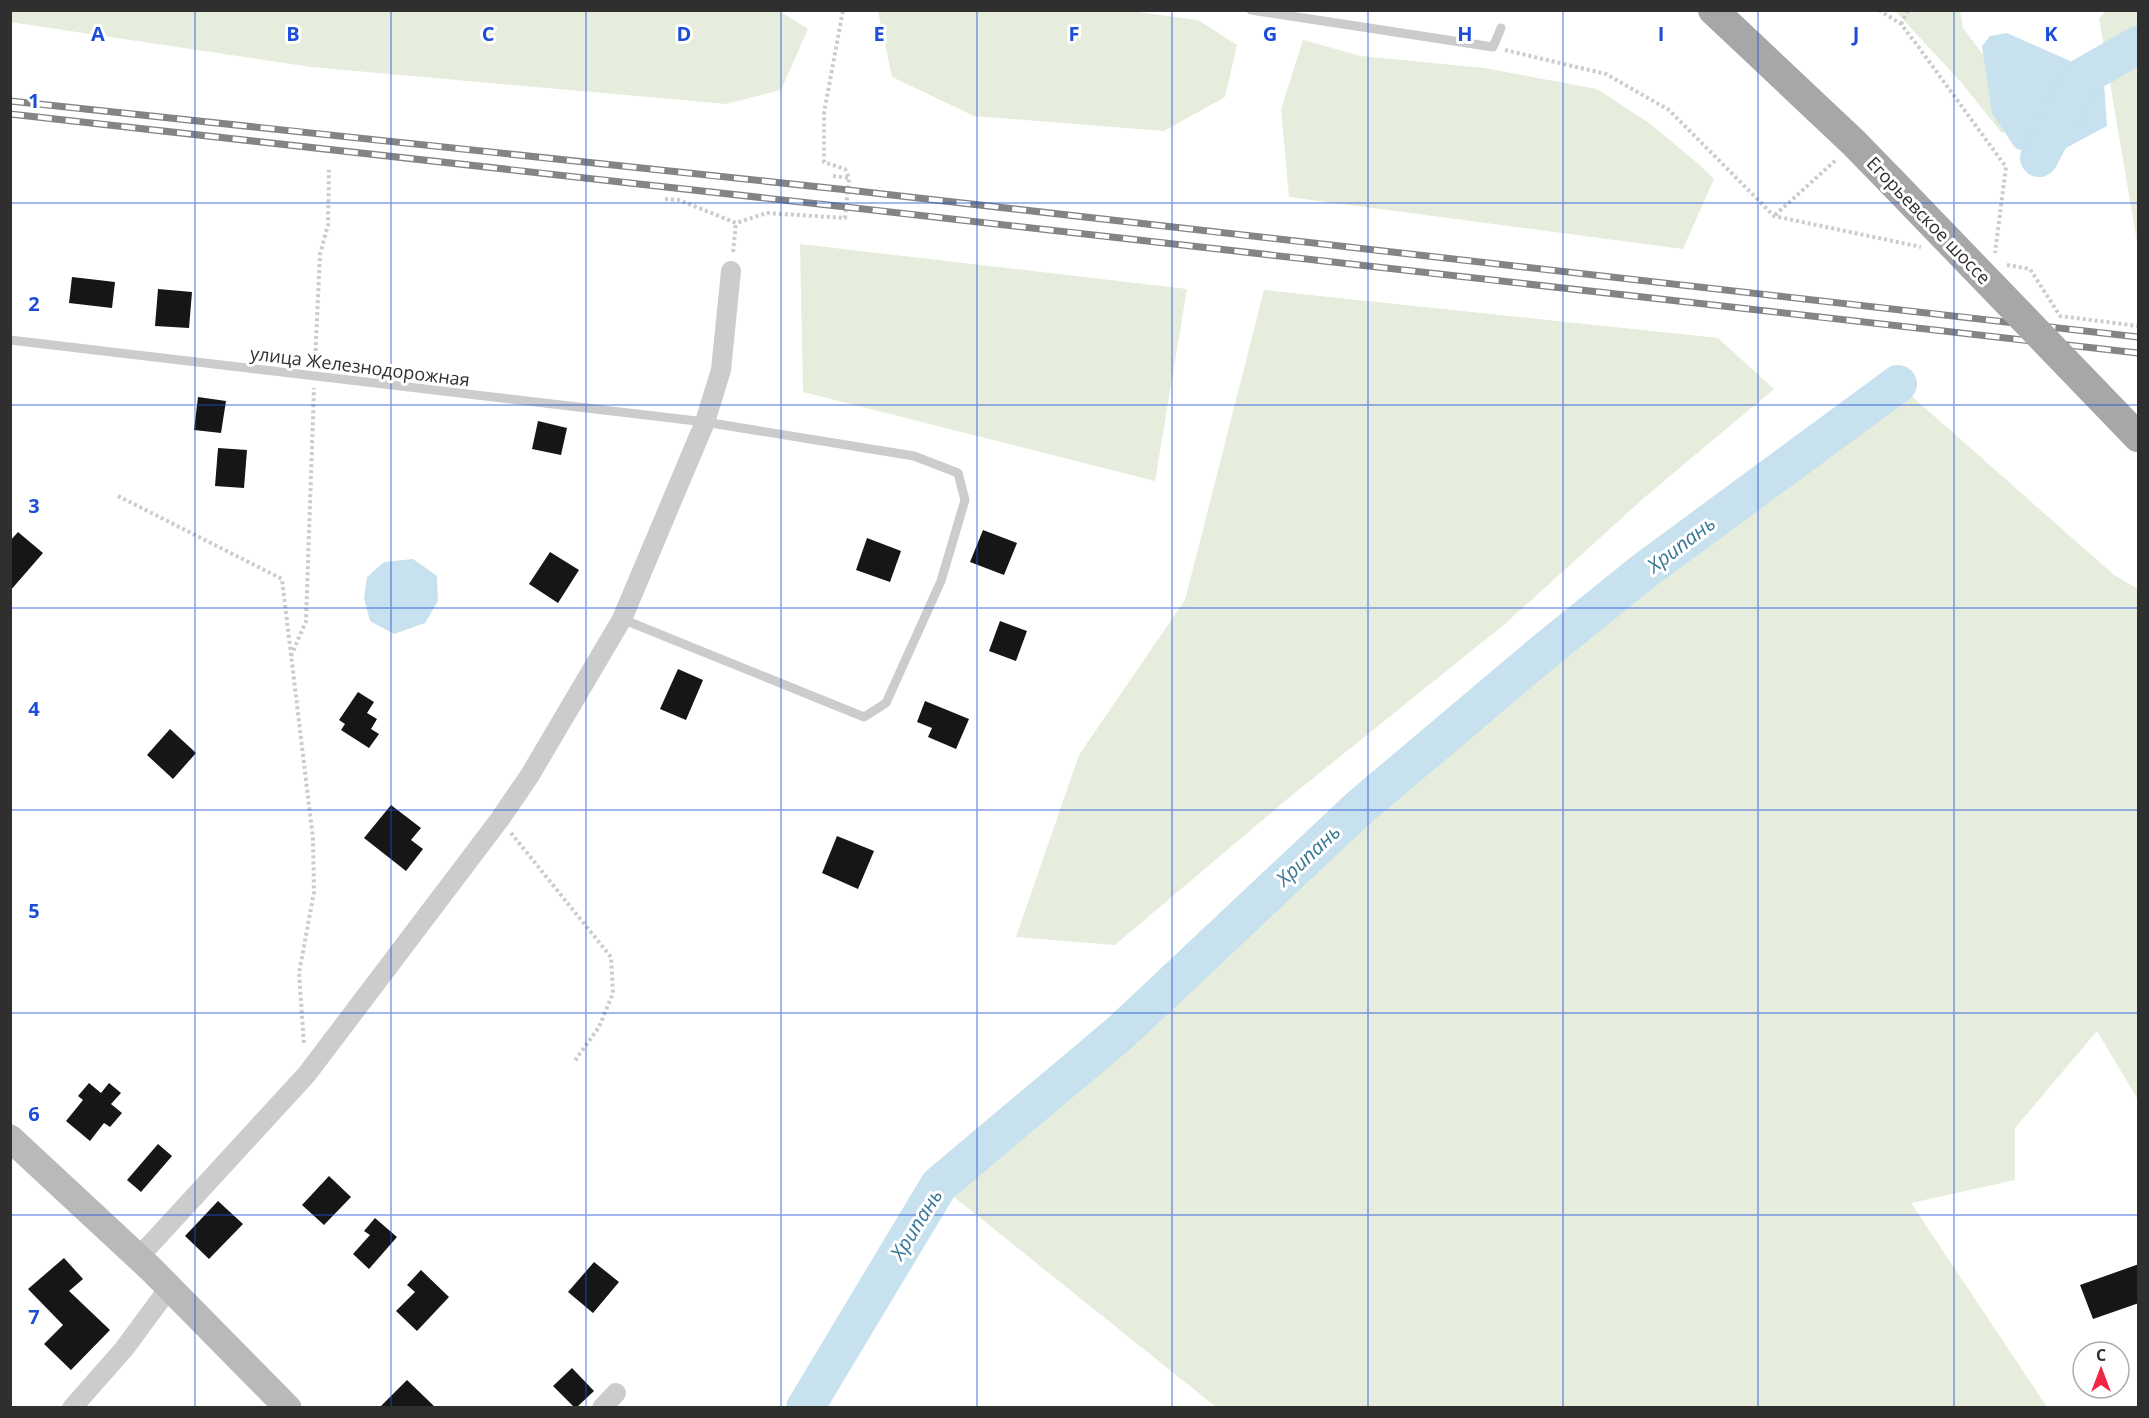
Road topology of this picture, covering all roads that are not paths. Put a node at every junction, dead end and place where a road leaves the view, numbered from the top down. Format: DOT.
graph roads {
  1 [pos="1251,10"];
  2 [pos="1713,10"];
  3 [pos="1501,28"];
  4 [pos="731,271"];
  5 [pos="10,340"];
  6 [pos="705,422"];
  7 [pos="2139,437"];
  8 [pos="622,619"];
  9 [pos="10,1138"];
  10 [pos="138,1258"];
  11 [pos="169,1288"];
  12 [pos="616,1393"];
  13 [pos="72,1407"];
  14 [pos="288,1407"];
  15 [pos="602,1407"];
  1 -- 3 [label="lane"];
  2 -- 7 [label="main road, Егорьевское шоссе, bridge"];
  4 -- 6 [label="street"];
  5 -- 6 [label="lane, улица Железнодорожная"];
  6 -- 8 [label="street"];
  6 -- 8 [label="lane, улица Железнодорожная"];
  8 -- 10 [label="street"];
  9 -- 10 [label="main road"];
  10 -- 11 [label="main road"];
  11 -- 13 [label="street"];
  11 -- 14 [label="main road"];
  12 -- 15 [label="street"];
}
